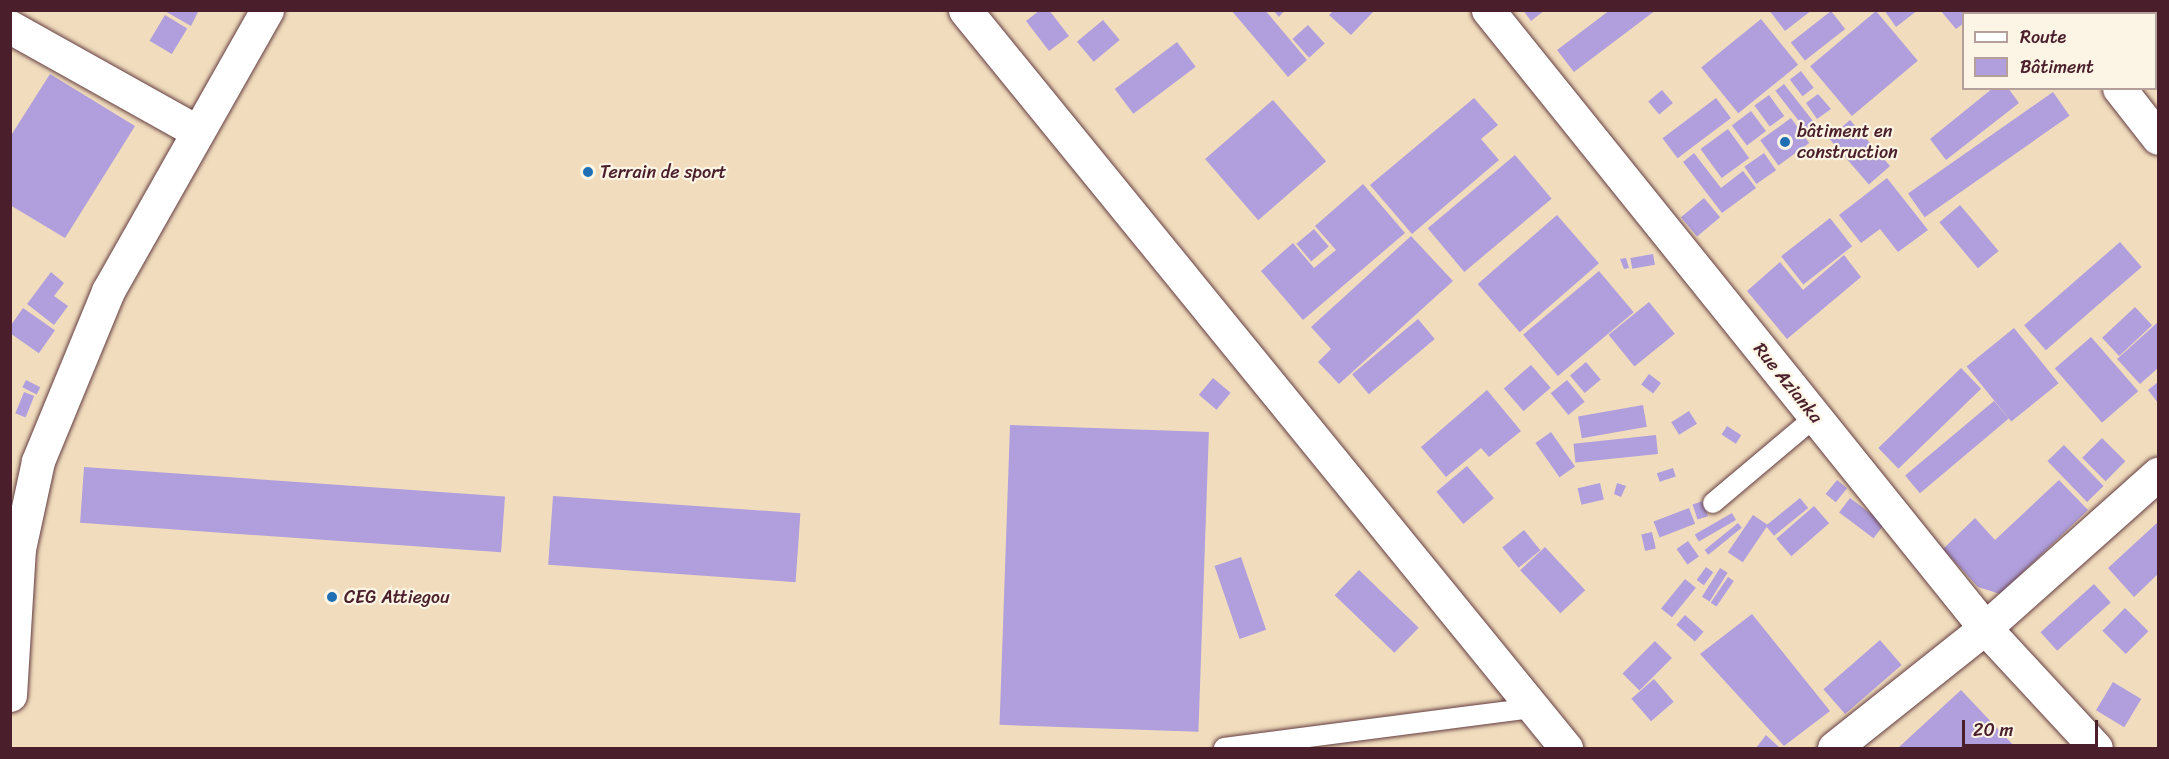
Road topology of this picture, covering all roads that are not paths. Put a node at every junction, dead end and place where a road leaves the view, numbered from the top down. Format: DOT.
graph roads {
  1 [pos="267,10"];
  2 [pos="965,10"];
  3 [pos="1488,10"];
  4 [pos="10,27"];
  5 [pos="2121,90"];
  6 [pos="198,132"];
  7 [pos="2158,138"];
  8 [pos="1815,417"];
  9 [pos="2158,474"];
  10 [pos="1713,503"];
  11 [pos="1985,628"];
  12 [pos="10,695"];
  13 [pos="1533,708"];
  14 [pos="1224,748"];
  15 [pos="1566,748"];
  16 [pos="1834,748"];
  17 [pos="2096,748"];
  1 -- 6 [label="street"];
  2 -- 13 [label="street"];
  3 -- 8 [label="street, Rue Azianka"];
  4 -- 6 [label="street"];
  5 -- 7 [label="street"];
  6 -- 12 [label="street"];
  8 -- 10 [label="lane"];
  8 -- 11 [label="street, Rue Azianka"];
  9 -- 11 [label="street"];
  11 -- 16 [label="street"];
  11 -- 17 [label="street, Rue Azianka"];
  13 -- 14 [label="lane"];
  13 -- 15 [label="street"];
}
